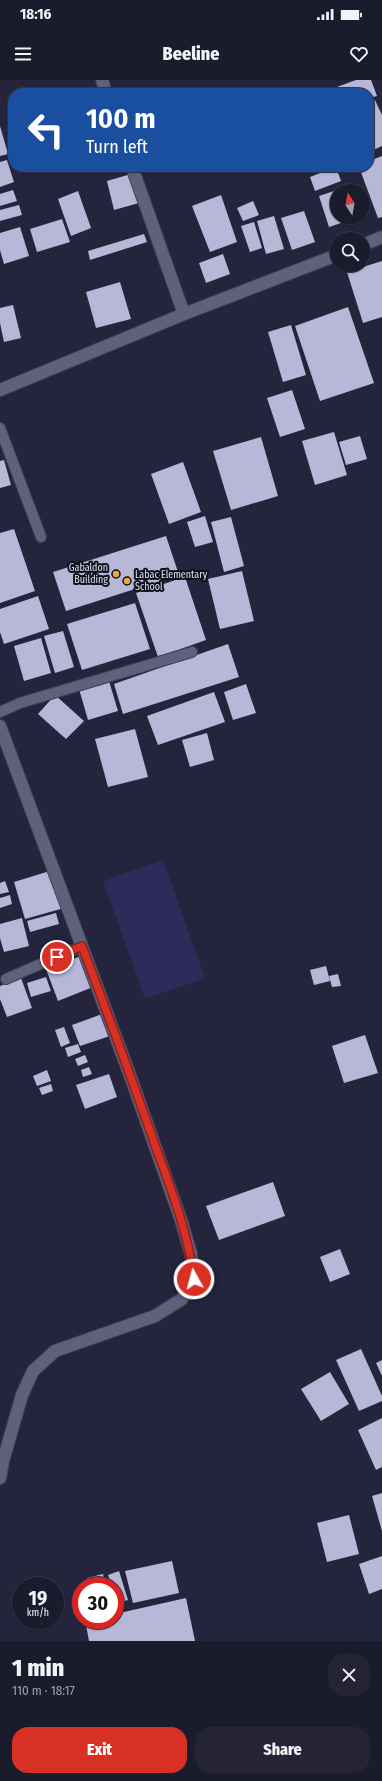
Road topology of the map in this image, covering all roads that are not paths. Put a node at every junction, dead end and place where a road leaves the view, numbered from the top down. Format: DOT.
graph roads {
  1 [pos="134,172"];
  2 [pos="382,237"];
  3 [pos="370,241"];
  4 [pos="330,258"];
  5 [pos="184,314"];
  6 [pos="0,390"];
  7 [pos="0,428"];
  8 [pos="41,537"];
  9 [pos="192,652"];
  10 [pos="0,712"];
  11 [pos="0,726"];
  12 [pos="82,946"];
  13 [pos="6,979"];
  14 [pos="0,1478"];
  1 -- 5 [label="street"];
  2 -- 3 [label="street"];
  4 -- 5 [label="street"];
  5 -- 6 [label="street"];
  7 -- 8 [label="lane"];
  9 -- 10 [label="lane"];
  11 -- 12 [label="street"];
  12 -- 13 [label="lane"];
  12 -- 14 [label="street"];
}
